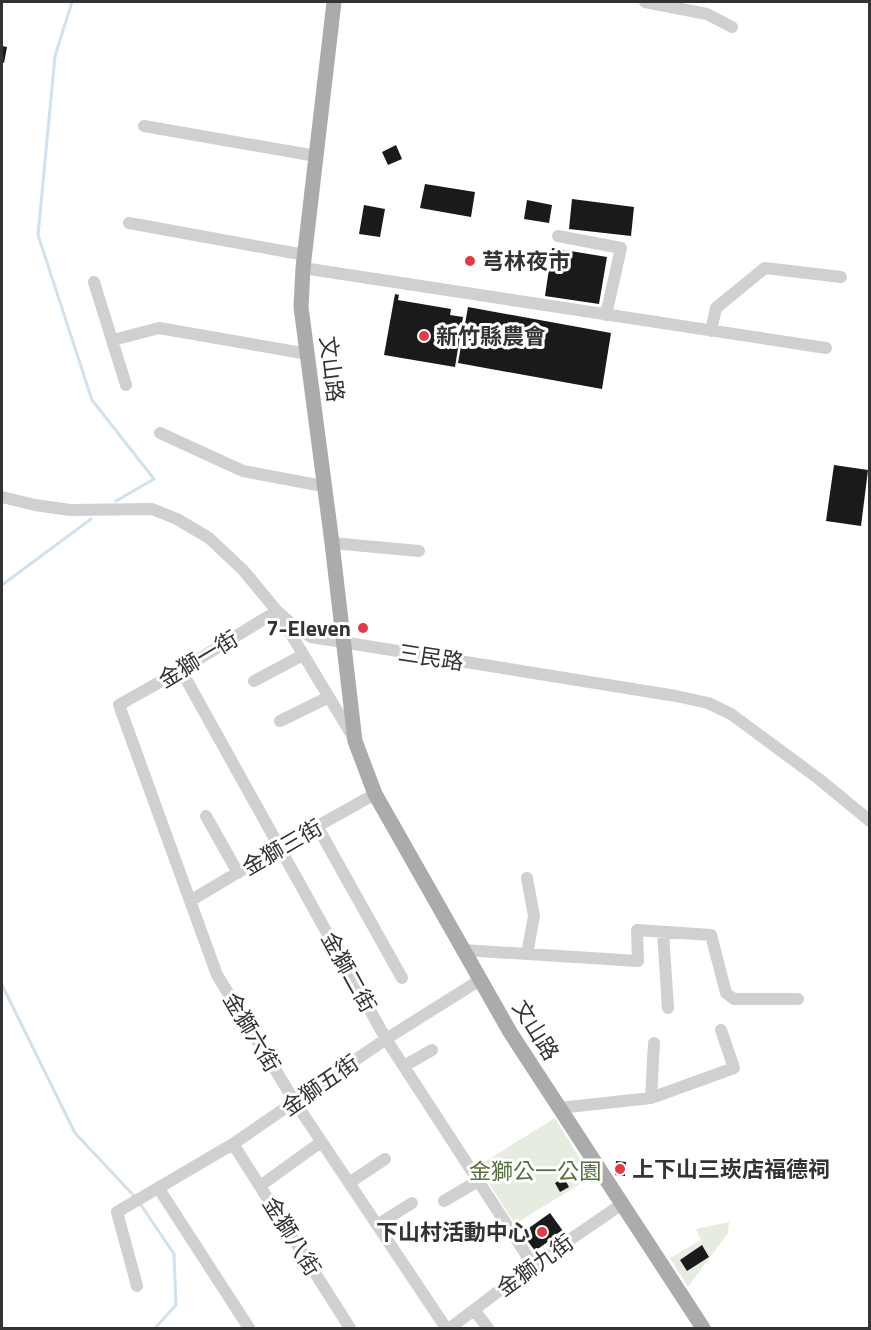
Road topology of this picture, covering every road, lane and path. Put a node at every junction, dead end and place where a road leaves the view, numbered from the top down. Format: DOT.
graph roads {
  1 [pos="334,2"];
  2 [pos="645,2"];
  3 [pos="732,27"];
  4 [pos="144,126"];
  5 [pos="316,156"];
  6 [pos="129,223"];
  7 [pos="558,236"];
  8 [pos="304,262"];
  9 [pos="841,277"];
  10 [pos="94,282"];
  11 [pos="606,315"];
  12 [pos="711,331"];
  13 [pos="113,340"];
  14 [pos="826,348"];
  15 [pos="308,354"];
  16 [pos="126,385"];
  17 [pos="160,433"];
  18 [pos="324,486"];
  19 [pos="2,497"];
  20 [pos="332,543"];
  21 [pos="419,550"];
  22 [pos="277,611"];
  23 [pos="343,642"];
  24 [pos="303,655"];
  25 [pos="181,670"];
  26 [pos="254,681"];
  27 [pos="329,697"];
  28 [pos="119,705"];
  29 [pos="280,721"];
  30 [pos="355,741"];
  31 [pos="375,794"];
  32 [pos="206,816"];
  33 [pos="870,821"];
  34 [pos="317,826"];
  35 [pos="280,847"];
  36 [pos="238,873"];
  37 [pos="526,878"];
  38 [pos="190,901"];
  39 [pos="663,932"];
  40 [pos="463,950"];
  41 [pos="526,954"];
  42 [pos="402,978"];
  43 [pos="480,980"];
  44 [pos="798,999"];
  45 [pos="668,1008"];
  46 [pos="721,1030"];
  47 [pos="386,1039"];
  48 [pos="654,1042"];
  49 [pos="432,1050"];
  50 [pos="404,1066"];
  51 [pos="651,1098"];
  52 [pos="295,1102"];
  53 [pos="559,1108"];
  54 [pos="321,1142"];
  55 [pos="233,1144"];
  56 [pos="385,1159"];
  57 [pos="478,1181"];
  58 [pos="349,1183"];
  59 [pos="260,1186"];
  60 [pos="159,1189"];
  61 [pos="444,1201"];
  62 [pos="412,1203"];
  63 [pos="622,1204"];
  64 [pos="377,1225"];
  65 [pos="533,1265"];
  66 [pos="137,1286"];
  67 [pos="474,1310"];
  68 [pos="249,1329"];
  69 [pos="350,1329"];
  70 [pos="448,1329"];
  71 [pos="488,1329"];
  72 [pos="703,1329"];
  1 -- 5 [label="main road, 文山路"];
  2 -- 3 [label="street"];
  4 -- 5 [label="street"];
  5 -- 8 [label="main road, 文山路"];
  6 -- 8 [label="street"];
  7 -- 11 [label="street"];
  8 -- 11 [label="street"];
  8 -- 15 [label="main road, 文山路"];
  9 -- 12 [label="street"];
  10 -- 13 [label="street"];
  11 -- 12 [label="street"];
  12 -- 14 [label="street"];
  13 -- 15 [label="street"];
  13 -- 16 [label="street"];
  15 -- 18 [label="main road, 文山路"];
  17 -- 18 [label="street"];
  18 -- 20 [label="main road, 文山路"];
  19 -- 22 [label="street, 三民路"];
  20 -- 21 [label="street"];
  20 -- 23 [label="main road, 文山路"];
  22 -- 23 [label="street, 三民路"];
  22 -- 24 [label="street, 文山路"];
  22 -- 25 [label="street, 金獅一街"];
  23 -- 30 [label="main road, 文山路"];
  23 -- 33 [label="street, 三民路"];
  24 -- 26 [label="street"];
  24 -- 27 [label="street, 文山路"];
  25 -- 28 [label="street, 金獅一街"];
  25 -- 35 [label="street, 金獅二街"];
  27 -- 29 [label="street"];
  27 -- 30 [label="street, 文山路"];
  28 -- 38 [label="street, 金獅六街"];
  30 -- 31 [label="main road, 文山路"];
  31 -- 34 [label="street, 金獅三街"];
  31 -- 40 [label="main road, 文山路"];
  32 -- 36 [label="street"];
  34 -- 35 [label="street, 金獅三街"];
  34 -- 42 [label="street"];
  35 -- 36 [label="street, 金獅三街"];
  35 -- 47 [label="street, 金獅二街"];
  36 -- 38 [label="street, 金獅三街"];
  37 -- 41 [label="street"];
  38 -- 52 [label="street, 金獅六街"];
  39 -- 41 [label="street"];
  39 -- 44 [label="street"];
  39 -- 45 [label="street"];
  40 -- 41 [label="street"];
  40 -- 43 [label="main road, 文山路"];
  43 -- 47 [label="street, 金獅五街"];
  43 -- 53 [label="main road, 文山路"];
  46 -- 51 [label="street"];
  47 -- 50 [label="street, 金獅二街"];
  47 -- 52 [label="street, 金獅五街"];
  48 -- 51 [label="street"];
  49 -- 50 [label="street"];
  50 -- 57 [label="street, 金獅二街"];
  51 -- 53 [label="street"];
  52 -- 54 [label="street, 金獅六街"];
  52 -- 55 [label="street, 金獅五街"];
  53 -- 63 [label="main road, 文山路"];
  54 -- 58 [label="street, 金獅六街"];
  54 -- 59 [label="street"];
  55 -- 59 [label="street, 金獅八街"];
  55 -- 60 [label="street, 金獅五街"];
  56 -- 58 [label="street"];
  57 -- 61 [label="street"];
  57 -- 65 [label="street, 金獅二街"];
  58 -- 64 [label="street, 金獅六街"];
  59 -- 69 [label="street, 金獅八街"];
  60 -- 66 [label="street, 金獅五街"];
  60 -- 68 [label="street"];
  62 -- 64 [label="street"];
  63 -- 65 [label="street, 金獅九街"];
  63 -- 72 [label="main road, 文山路"];
  64 -- 70 [label="street, 金獅六街"];
  65 -- 67 [label="street, 金獅九街"];
  67 -- 70 [label="street, 金獅九街"];
  67 -- 71 [label="street"];
}
